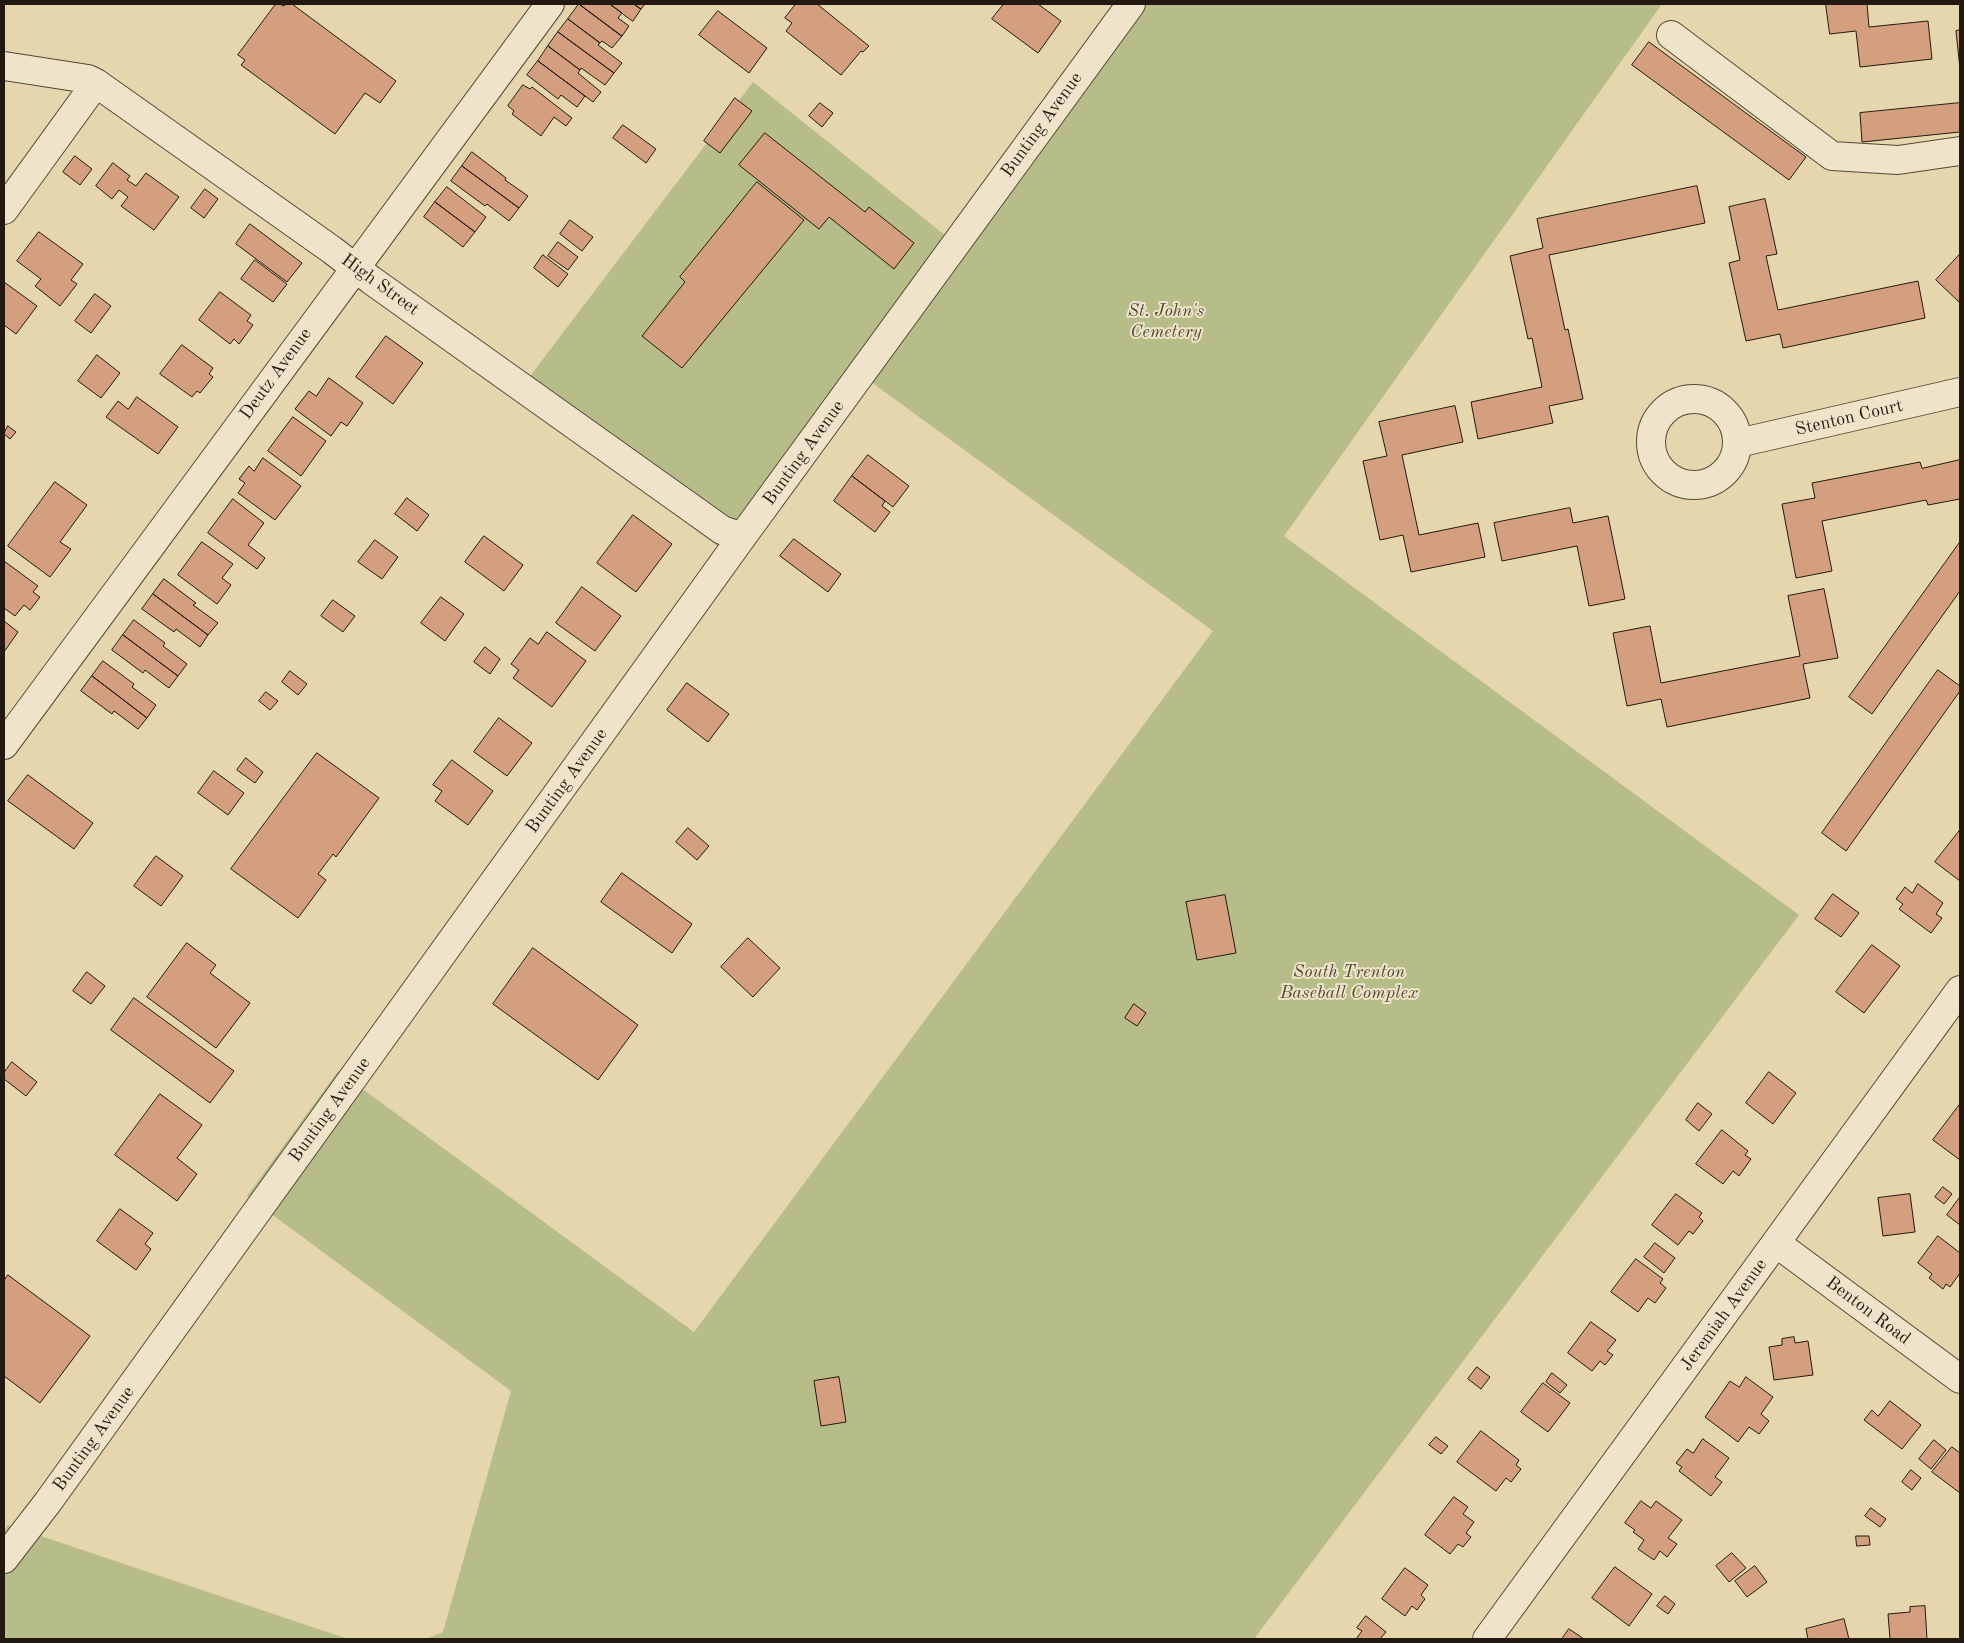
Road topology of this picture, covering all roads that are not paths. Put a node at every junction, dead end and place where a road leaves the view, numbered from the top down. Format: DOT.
graph roads {
  1 [pos="550,4"];
  2 [pos="1131,4"];
  3 [pos="1671,35"];
  4 [pos="4,66"];
  5 [pos="96,83"];
  6 [pos="1960,151"];
  7 [pos="4,210"];
  8 [pos="355,268"];
  9 [pos="1960,392"];
  10 [pos="1738,444"];
  11 [pos="742,537"];
  12 [pos="4,746"];
  13 [pos="1960,990"];
  14 [pos="1776,1243"];
  15 [pos="1960,1379"];
  16 [pos="4,1559"];
  17 [pos="1487,1639"];
  1 -- 8 [label="street, Deutz Avenue"];
  2 -- 11 [label="street, Bunting Avenue"];
  3 -- 6 [label="street"];
  4 -- 5 [label="street, High Street"];
  5 -- 7 [label="street"];
  5 -- 8 [label="street, High Street"];
  8 -- 11 [label="street, High Street"];
  8 -- 12 [label="street, Deutz Avenue"];
  9 -- 10 [label="street, Stenton Court"];
  11 -- 16 [label="street, Bunting Avenue"];
  13 -- 14 [label="street, Jeremiah Avenue"];
  14 -- 15 [label="street, Benton Road"];
  14 -- 17 [label="street, Jeremiah Avenue"];
}
